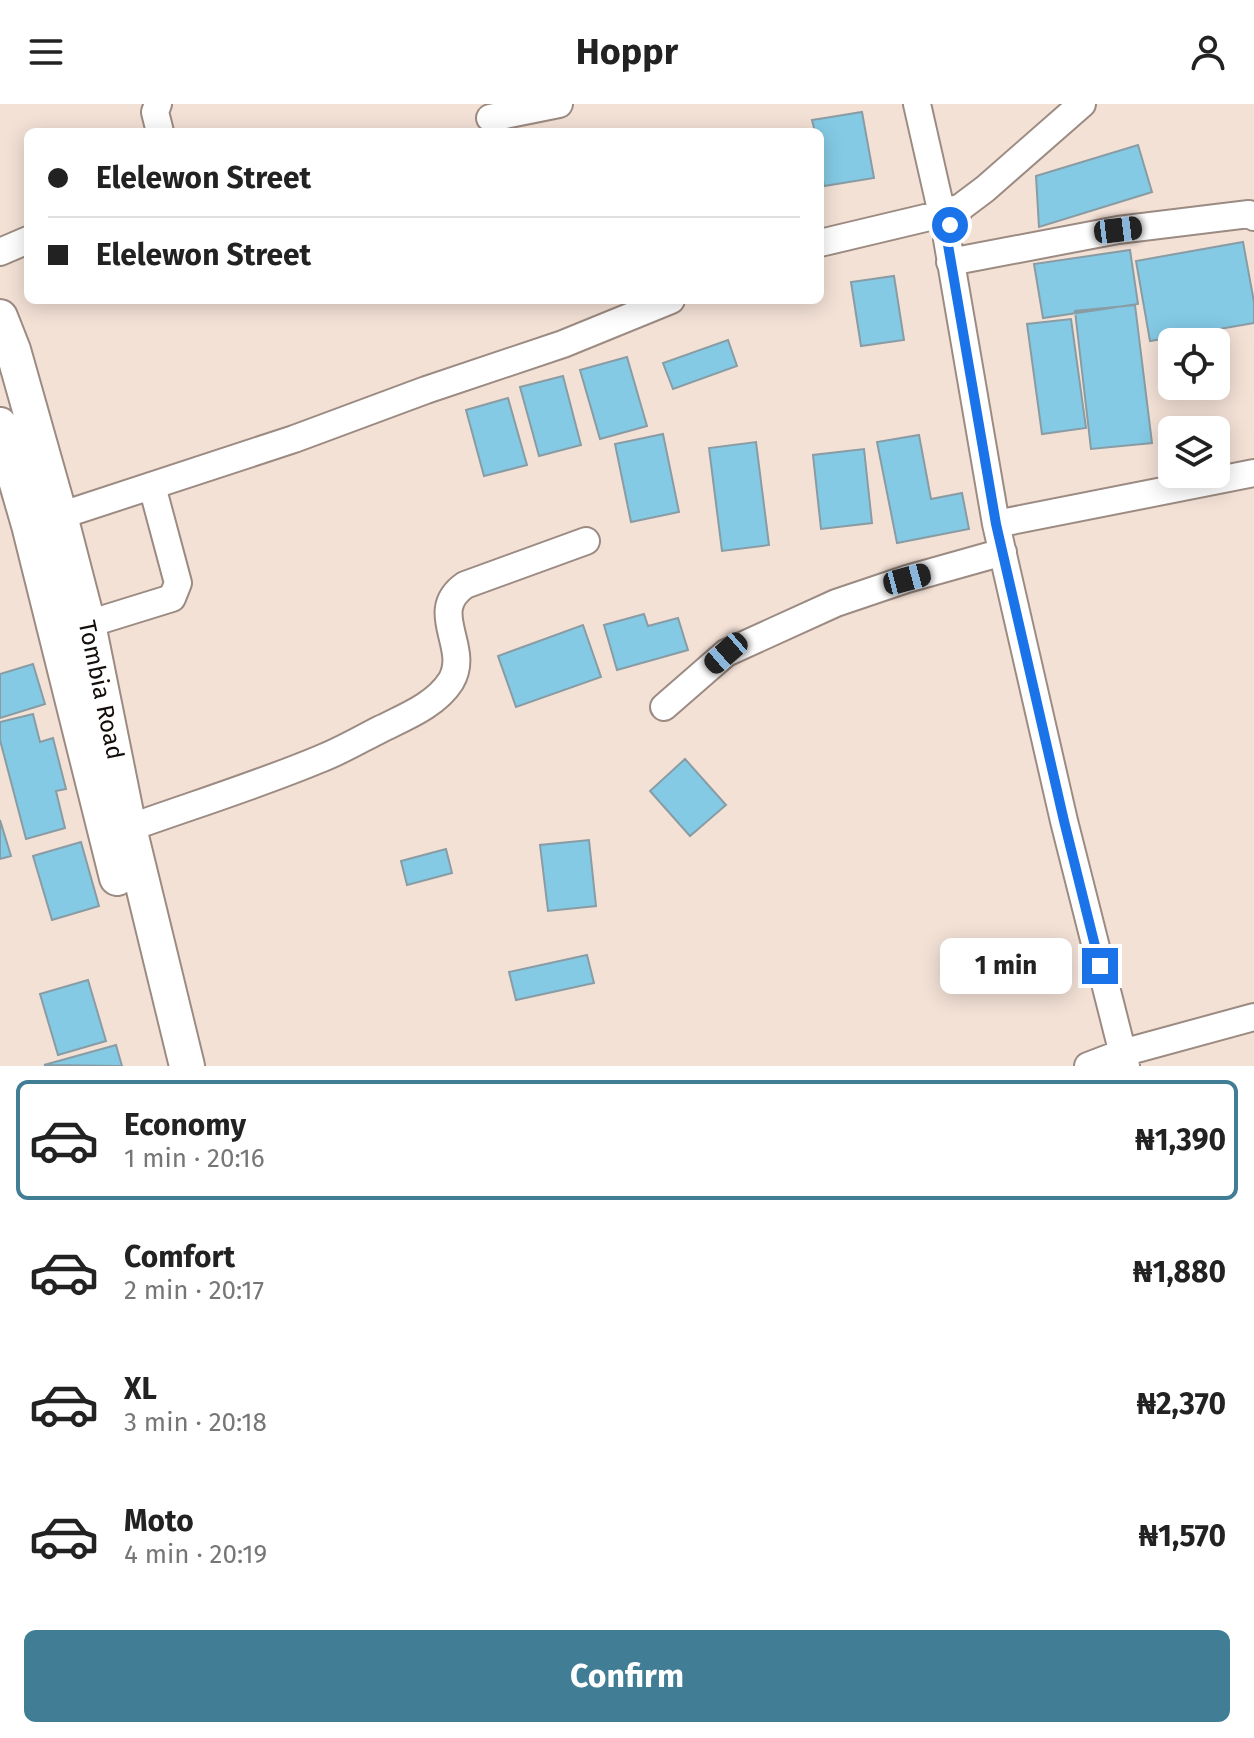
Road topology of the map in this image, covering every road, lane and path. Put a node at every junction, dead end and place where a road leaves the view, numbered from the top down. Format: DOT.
graph roads {
  1 [pos="158,104"];
  2 [pos="559,104"];
  3 [pos="917,104"];
  4 [pos="1082,104"];
  5 [pos="490,118"];
  6 [pos="159,128"];
  7 [pos="952,210"];
  8 [pos="1254,217"];
  9 [pos="24,242"];
  10 [pos="824,242"];
  11 [pos="0,252"];
  12 [pos="950,262"];
  13 [pos="661,304"];
  14 [pos="0,317"];
  15 [pos="0,425"];
  16 [pos="1254,473"];
  17 [pos="152,486"];
  18 [pos="45,521"];
  19 [pos="996,524"];
  20 [pos="586,541"];
  21 [pos="1003,552"];
  22 [pos="88,624"];
  23 [pos="664,707"];
  24 [pos="129,828"];
  25 [pos="1254,1017"];
  26 [pos="1124,1060"];
  27 [pos="164,1066"];
  28 [pos="187,1066"];
  29 [pos="1088,1066"];
  1 -- 6 [label="street"];
  2 -- 5 [label="street"];
  3 -- 7 [label="street"];
  4 -- 7 [label="street"];
  7 -- 10 [label="street"];
  7 -- 12 [label="street"];
  8 -- 12 [label="street"];
  9 -- 11 [label="street"];
  12 -- 19 [label="street"];
  13 -- 17 [label="street"];
  14 -- 18 [label="main road, Tombia Road"];
  15 -- 18 [label="main road, Tombia Road"];
  16 -- 19 [label="street"];
  17 -- 18 [label="street"];
  17 -- 22 [label="street"];
  18 -- 22 [label="main road, Tombia Road"];
  18 -- 27 [label="main road, Tombia Road"];
  19 -- 21 [label="street"];
  20 -- 24 [label="street"];
  21 -- 23 [label="street"];
  21 -- 26 [label="street"];
  22 -- 24 [label="main road, Tombia Road"];
  24 -- 28 [label="main road, Tombia Road"];
  25 -- 26 [label="street"];
  26 -- 29 [label="street"];
}
